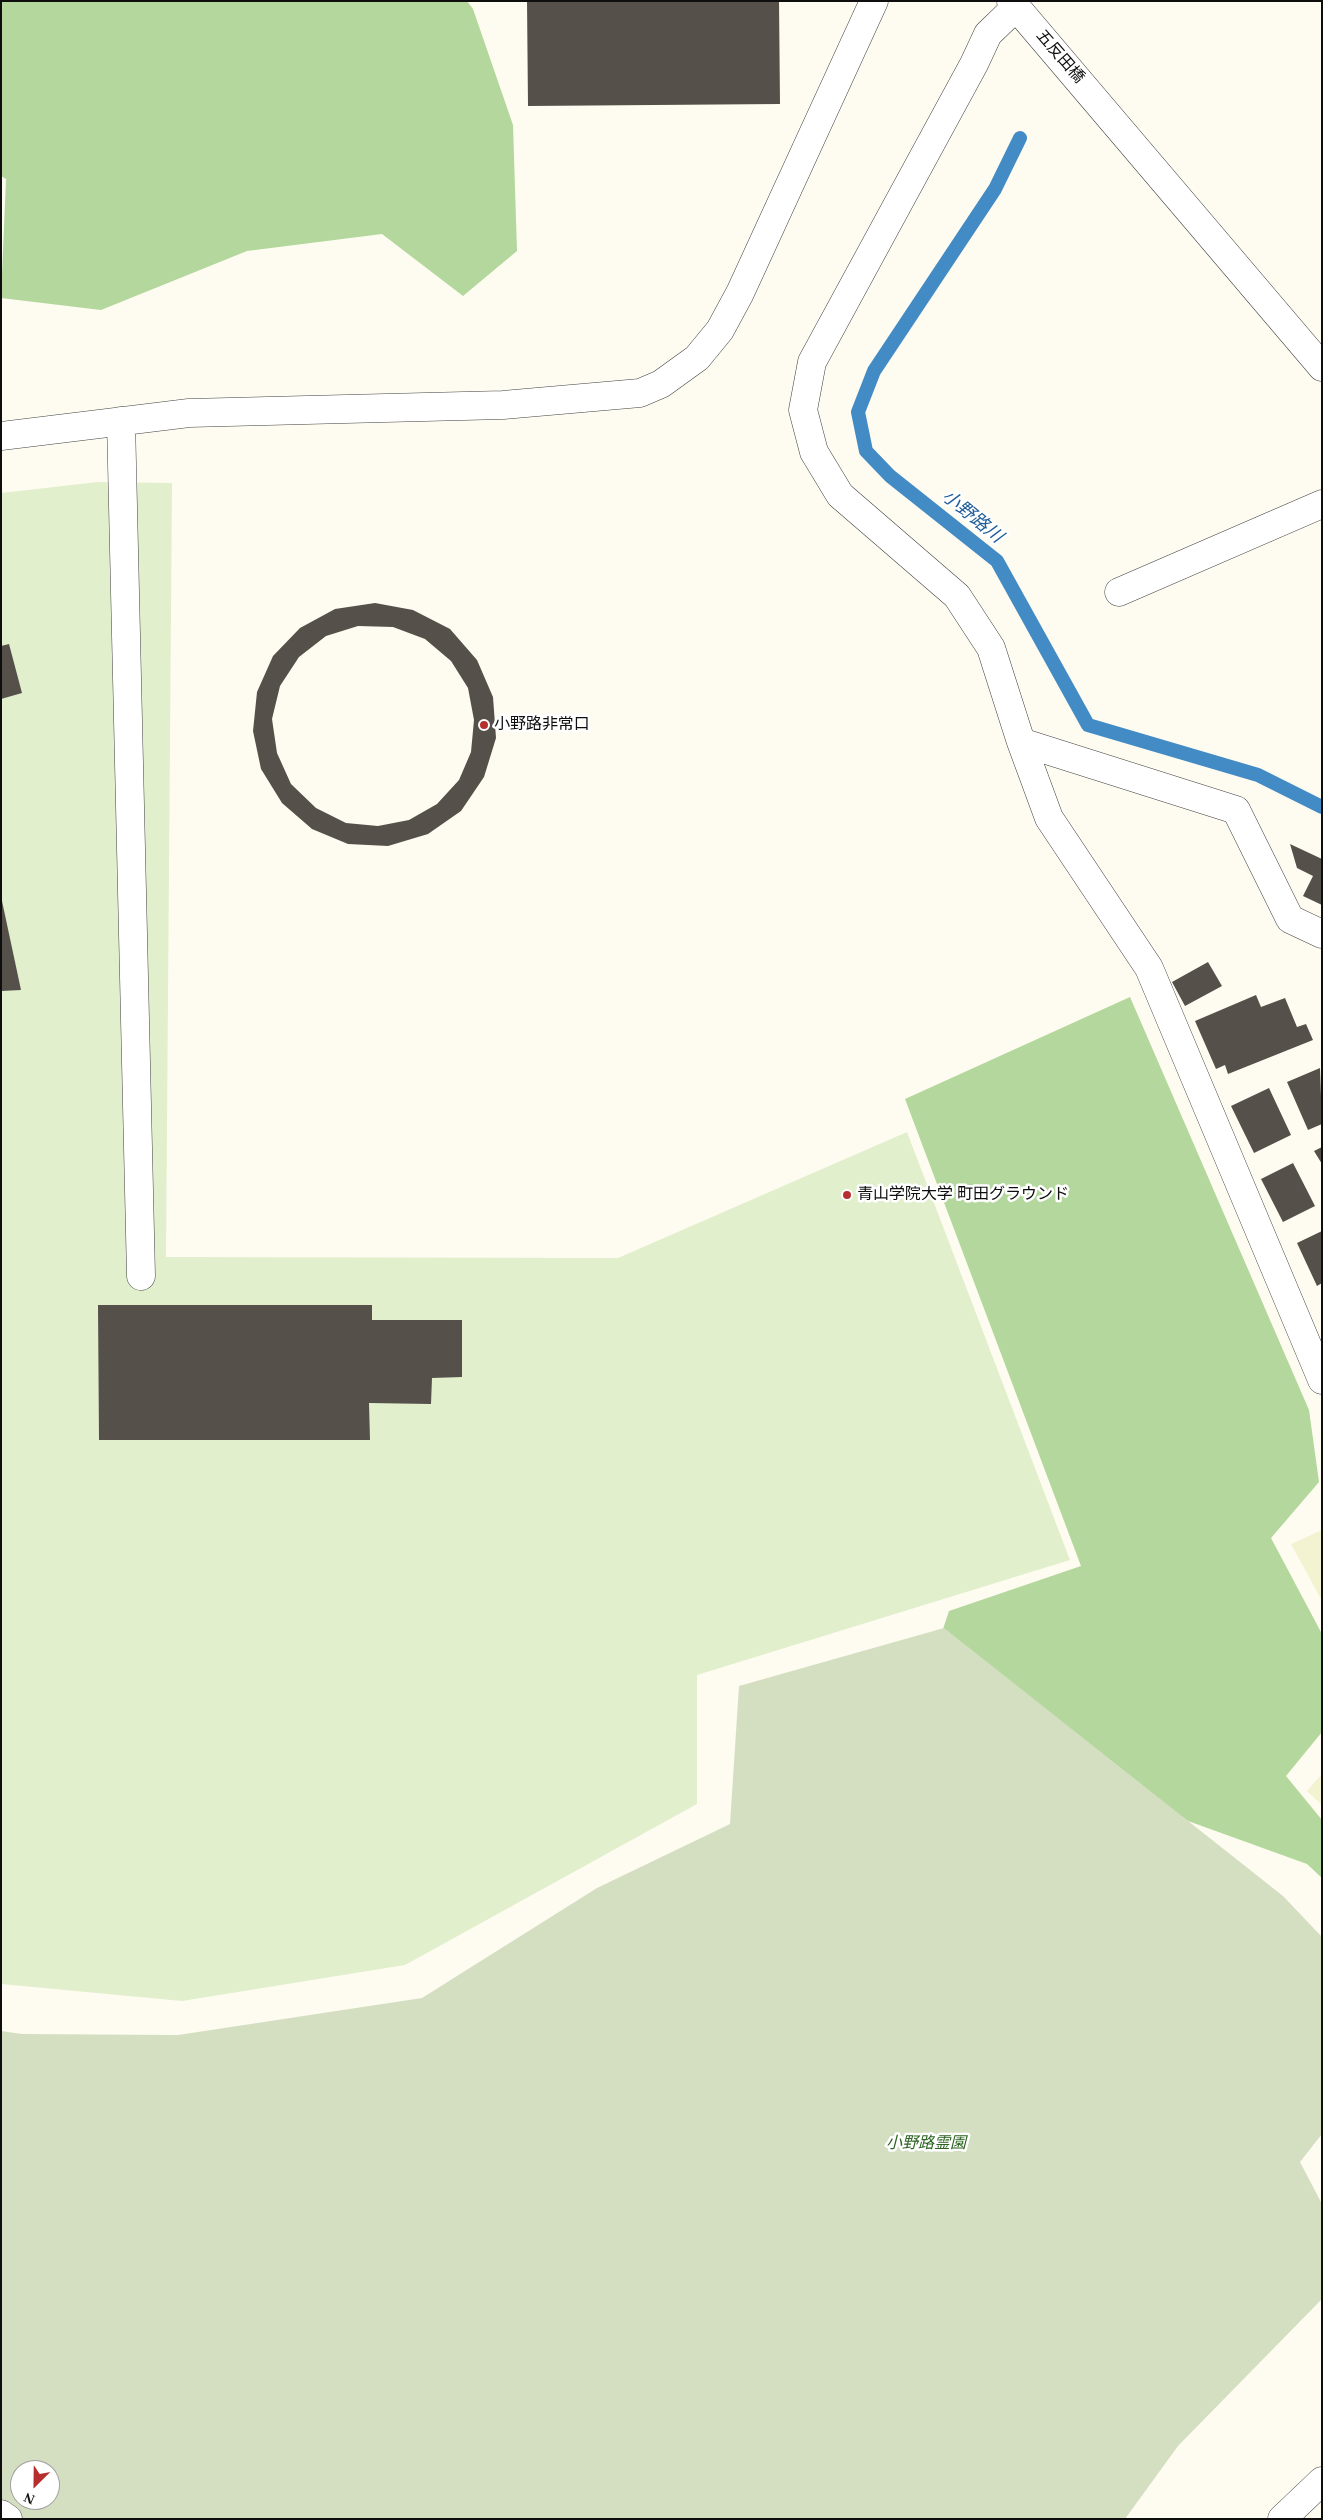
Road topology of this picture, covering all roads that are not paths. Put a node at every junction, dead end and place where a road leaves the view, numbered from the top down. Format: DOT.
graph roads {
  1 [pos="874,1"];
  2 [pos="1019,10"];
  3 [pos="1322,367"];
  4 [pos="120,421"];
  5 [pos="1,436"];
  6 [pos="1322,504"];
  7 [pos="1119,592"];
  8 [pos="1020,742"];
  9 [pos="1322,934"];
  10 [pos="141,1276"];
  11 [pos="1322,1380"];
  12 [pos="1322,2481"];
  13 [pos="1,2514"];
  14 [pos="8,2519"];
  15 [pos="1282,2519"];
  1 -- 4 [label="street"];
  2 -- 3 [label="street, 五反田橋"];
  2 -- 8 [label="street"];
  4 -- 5 [label="street"];
  4 -- 10 [label="street"];
  6 -- 7 [label="street"];
  8 -- 9 [label="street"];
  8 -- 11 [label="street"];
  12 -- 15 [label="street"];
  13 -- 14 [label="street"];
}
